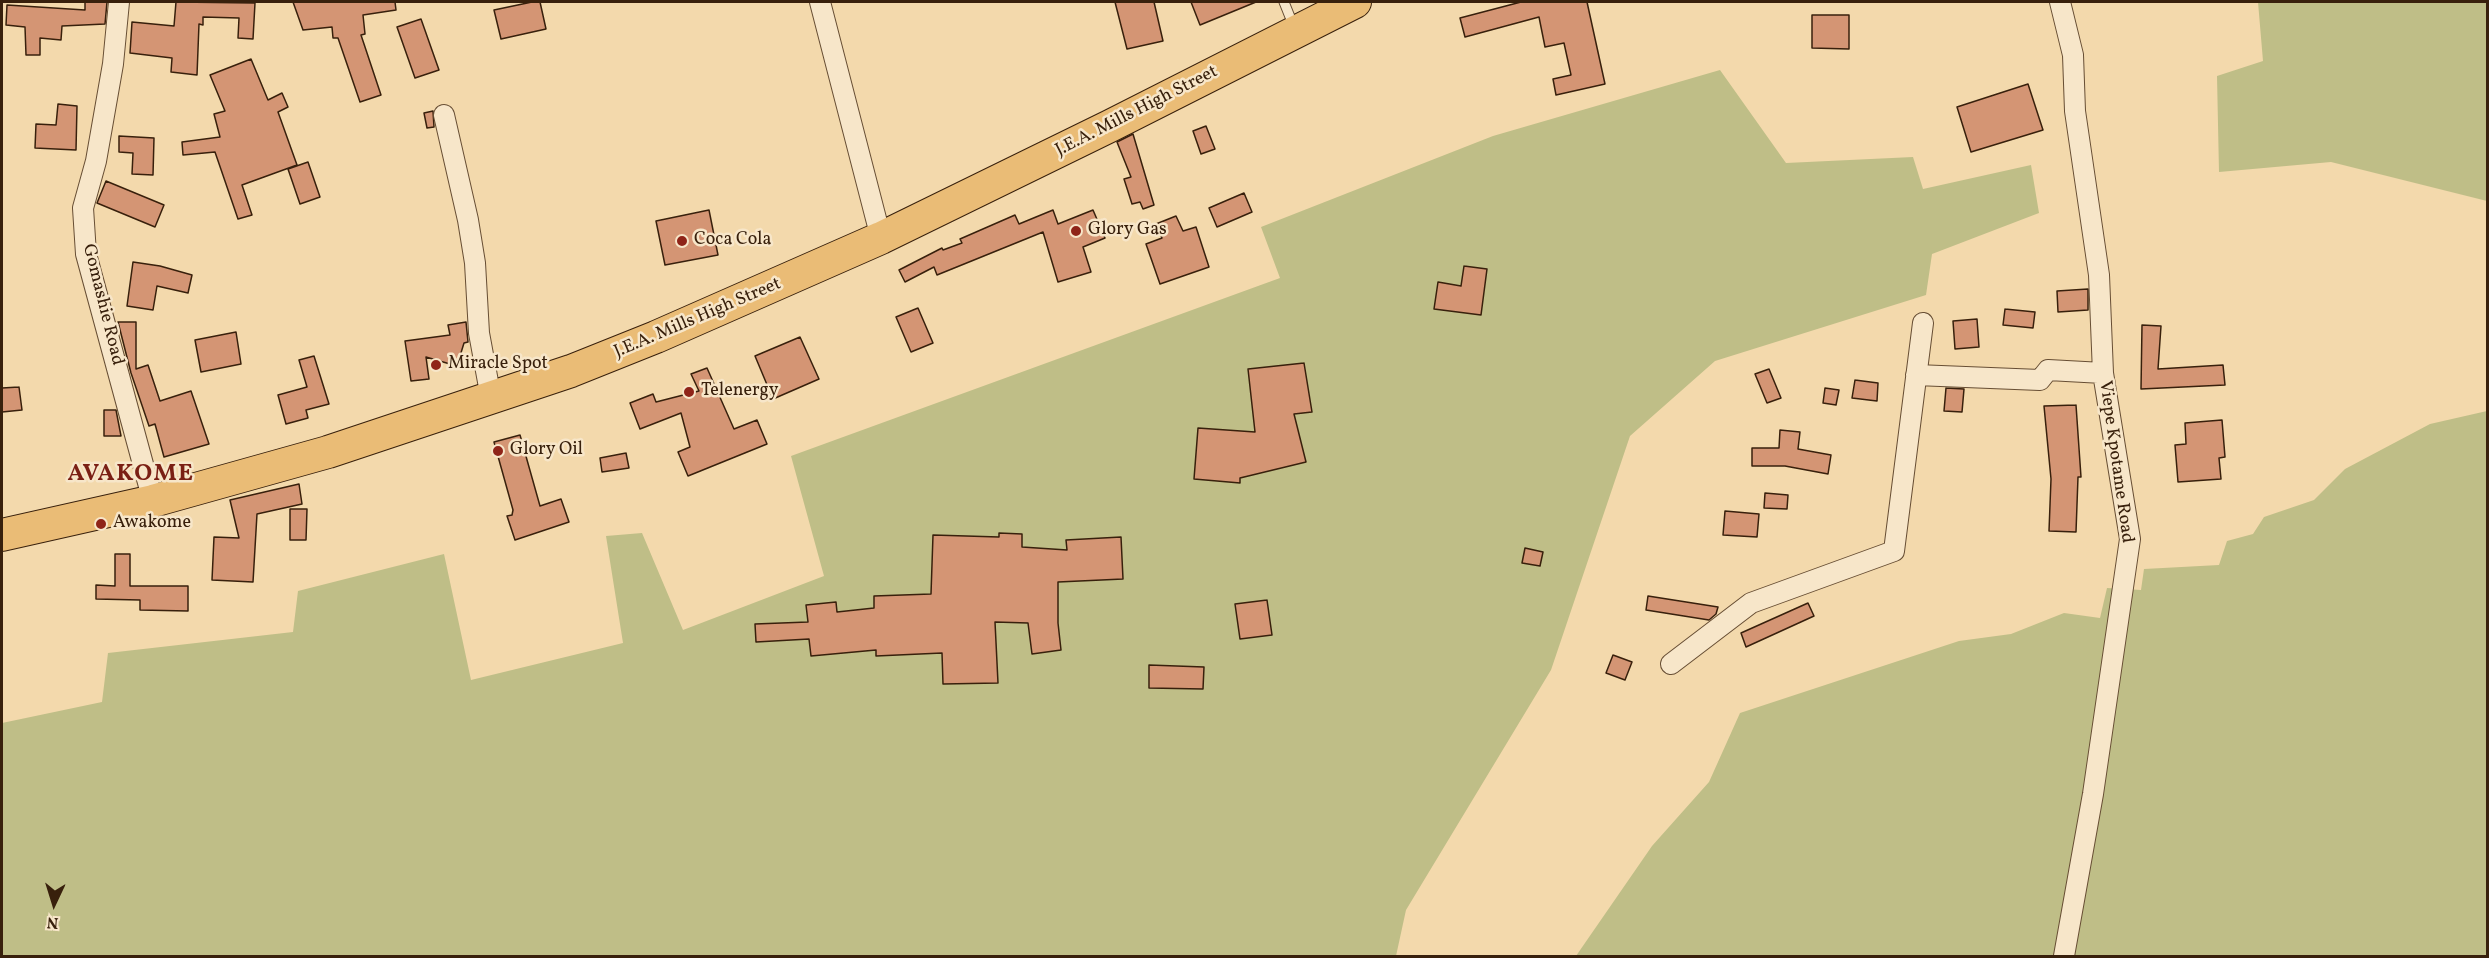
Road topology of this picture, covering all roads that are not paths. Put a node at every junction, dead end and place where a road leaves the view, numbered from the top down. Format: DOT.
graph roads {
  1 [pos="119,2"];
  2 [pos="820,2"];
  3 [pos="1284,2"];
  4 [pos="1353,2"];
  5 [pos="2060,2"];
  6 [pos="1297,31"];
  7 [pos="444,115"];
  8 [pos="881,238"];
  9 [pos="1923,323"];
  10 [pos="2103,373"];
  11 [pos="1916,375"];
  12 [pos="491,398"];
  13 [pos="153,501"];
  14 [pos="2,535"];
  15 [pos="1671,664"];
  16 [pos="2064,957"];
  1 -- 13 [label="street, Gomashie Road"];
  2 -- 8 [label="street"];
  3 -- 6 [label="lane"];
  4 -- 6 [label="highway, J.E.A. Mills High Street"];
  5 -- 10 [label="street, Viepe Kpotame Road"];
  6 -- 8 [label="highway, J.E.A. Mills High Street"];
  7 -- 12 [label="street"];
  8 -- 12 [label="highway, J.E.A. Mills High Street"];
  9 -- 11 [label="street"];
  10 -- 11 [label="street"];
  10 -- 16 [label="street, Viepe Kpotame Road"];
  11 -- 15 [label="street"];
  12 -- 13 [label="highway, J.E.A. Mills High Street"];
  13 -- 14 [label="highway, J.E.A. Mills High Street"];
}
